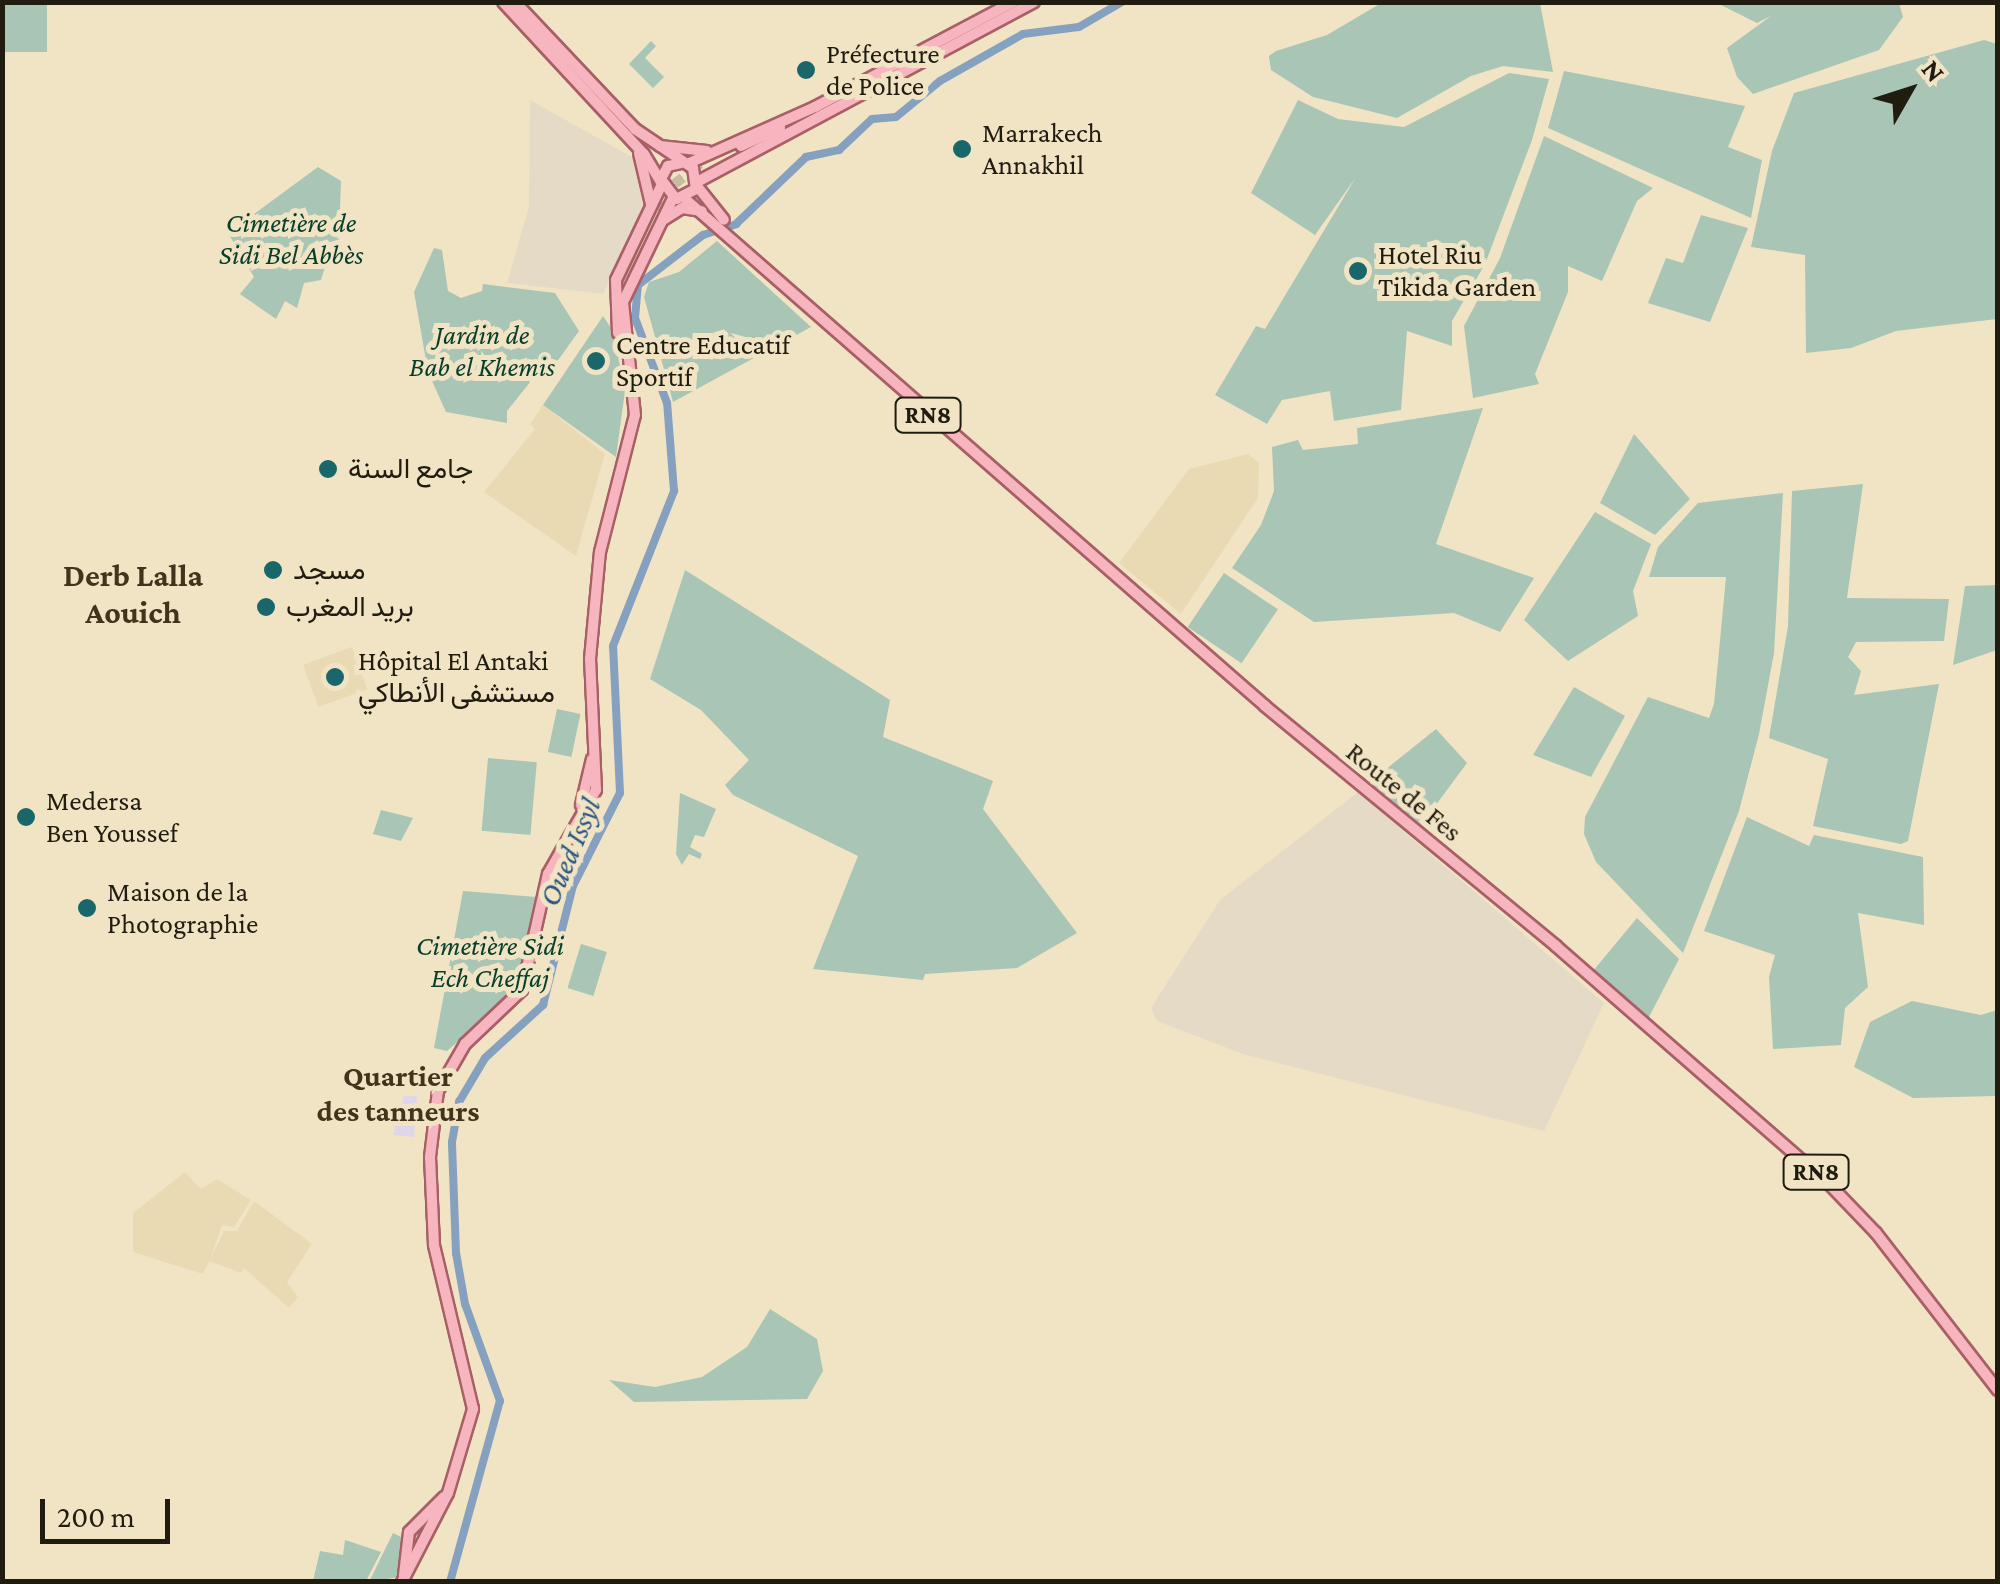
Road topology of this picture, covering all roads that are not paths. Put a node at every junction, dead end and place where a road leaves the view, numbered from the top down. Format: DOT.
graph roads {
  1 [pos="503,2"];
  2 [pos="515,2"];
  3 [pos="1013,2"];
  4 [pos="1034,2"];
  5 [pos="861,94"];
  6 [pos="814,107"];
  7 [pos="650,142"];
  8 [pos="638,147"];
  9 [pos="718,149"];
  10 [pos="684,163"];
  11 [pos="719,166"];
  12 [pos="661,184"];
  13 [pos="697,184"];
  14 [pos="678,198"];
  15 [pos="654,207"];
  16 [pos="708,209"];
  17 [pos="658,224"];
  18 [pos="626,290"];
  19 [pos="560,851"];
  20 [pos="443,1087"];
  21 [pos="1998,1390"];
  22 [pos="448,1493"];
  23 [pos="404,1580"];
  1 -- 8 [label="main road, RN8"];
  2 -- 7 [label="main road, RN8"];
  3 -- 6 [label="main road"];
  4 -- 5 [label="main road"];
  5 -- 6 [label="main road"];
  5 -- 11 [label="main road"];
  6 -- 9 [label="main road"];
  7 -- 9 [label="main road"];
  7 -- 10 [label="main road, RN8"];
  8 -- 12 [label="main road, RN8"];
  8 -- 15 [label="main road"];
  9 -- 10 [label="main road"];
  10 -- 12 [label="main road"];
  10 -- 13 [label="main road, RN8"];
  11 -- 13 [label="main road"];
  11 -- 16 [label="main road"];
  12 -- 14 [label="main road, RN8"];
  12 -- 15 [label="main road"];
  13 -- 14 [label="main road"];
  13 -- 16 [label="main road, Route de Fes / RN8"];
  14 -- 16 [label="main road, Route de Fes / RN8"];
  14 -- 17 [label="main road"];
  15 -- 18 [label="main road"];
  15 -- 19 [label="main road"];
  16 -- 17 [label="main road"];
  16 -- 21 [label="main road, Route de Fes / RN8"];
  17 -- 18 [label="main road"];
  18 -- 19 [label="main road"];
  19 -- 20 [label="main road"];
  20 -- 22 [label="main road"];
  20 -- 23 [label="main road"];
  22 -- 23 [label="main road"];
  22 -- 23 [label="main road"];
}
